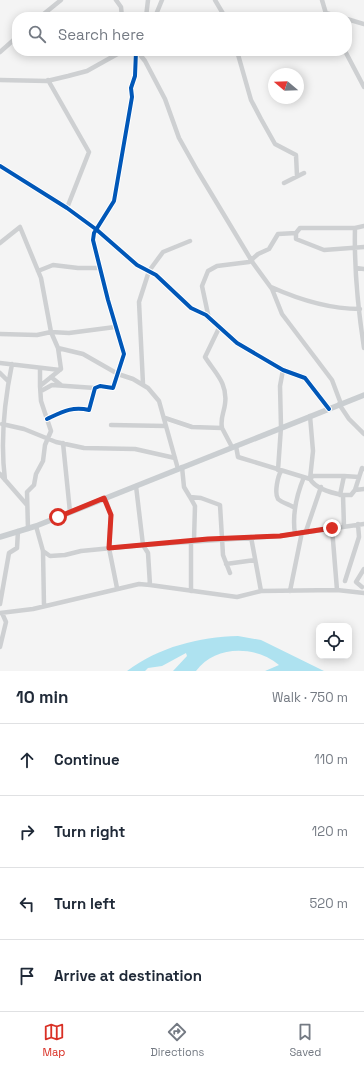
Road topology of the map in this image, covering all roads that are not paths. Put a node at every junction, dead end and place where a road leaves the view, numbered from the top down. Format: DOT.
graph roads {
  1 [pos="61,0"];
  2 [pos="116,0"];
  3 [pos="148,0"];
  4 [pos="162,0"];
  5 [pos="216,0"];
  6 [pos="322,0"];
  7 [pos="46,12"];
  8 [pos="122,12"];
  9 [pos="147,12"];
  10 [pos="157,12"];
  11 [pos="222,12"];
  12 [pos="325,12"];
  13 [pos="352,20"];
  14 [pos="364,24"];
  15 [pos="12,41"];
  16 [pos="0,52"];
  17 [pos="114,56"];
  18 [pos="137,56"];
  19 [pos="141,56"];
  20 [pos="238,56"];
  21 [pos="348,56"];
  22 [pos="0,80"];
  23 [pos="48,80"];
  24 [pos="364,87"];
  25 [pos="0,166"];
  26 [pos="304,173"];
  27 [pos="297,176"];
  28 [pos="284,183"];
  29 [pos="67,208"];
  30 [pos="364,226"];
  31 [pos="355,228"];
  32 [pos="97,230"];
  33 [pos="296,233"];
  34 [pos="190,241"];
  35 [pos="0,243"];
  36 [pos="355,246"];
  37 [pos="364,246"];
  38 [pos="252,260"];
  39 [pos="100,268"];
  40 [pos="356,268"];
  41 [pos="364,269"];
  42 [pos="38,271"];
  43 [pos="149,271"];
  44 [pos="357,286"];
  45 [pos="364,286"];
  46 [pos="270,287"];
  47 [pos="362,312"];
  48 [pos="209,319"];
  49 [pos="115,327"];
  50 [pos="219,328"];
  51 [pos="51,332"];
  52 [pos="0,334"];
  53 [pos="58,348"];
  54 [pos="364,348"];
  55 [pos="0,362"];
  56 [pos="12,364"];
  57 [pos="40,368"];
  58 [pos="60,370"];
  59 [pos="283,370"];
  60 [pos="0,373"];
  61 [pos="118,374"];
  62 [pos="51,377"];
  63 [pos="8,381"];
  64 [pos="143,384"];
  65 [pos="63,386"];
  66 [pos="40,388"];
  67 [pos="95,388"];
  68 [pos="364,395"];
  69 [pos="340,404"];
  70 [pos="2,405"];
  71 [pos="329,408"];
  72 [pos="310,416"];
  73 [pos="165,418"];
  74 [pos="46,419"];
  75 [pos="2,424"];
  76 [pos="112,425"];
  77 [pos="166,426"];
  78 [pos="281,427"];
  79 [pos="222,428"];
  80 [pos="364,434"];
  81 [pos="48,438"];
  82 [pos="63,443"];
  83 [pos="234,447"];
  84 [pos="1,458"];
  85 [pos="175,458"];
  86 [pos="180,468"];
  87 [pos="364,469"];
  88 [pos="280,471"];
  89 [pos="0,474"];
  90 [pos="344,476"];
  91 [pos="304,477"];
  92 [pos="359,477"];
  93 [pos="310,478"];
  94 [pos="5,480"];
  95 [pos="136,486"];
  96 [pos="321,488"];
  97 [pos="354,490"];
  98 [pos="364,490"];
  99 [pos="341,495"];
  100 [pos="190,497"];
  101 [pos="104,498"];
  102 [pos="27,506"];
  103 [pos="295,508"];
  104 [pos="70,512"];
  105 [pos="358,524"];
  106 [pos="364,524"];
  107 [pos="36,526"];
  108 [pos="344,527"];
  109 [pos="332,528"];
  110 [pos="28,529"];
  111 [pos="18,531"];
  112 [pos="304,532"];
  113 [pos="295,534"];
  114 [pos="0,537"];
  115 [pos="251,537"];
  116 [pos="222,538"];
  117 [pos="192,541"];
  118 [pos="143,545"];
  119 [pos="109,548"];
  120 [pos="43,552"];
  121 [pos="255,560"];
  122 [pos="226,564"];
  123 [pos="364,569"];
  124 [pos="230,573"];
  125 [pos="345,581"];
  126 [pos="150,585"];
  127 [pos="363,586"];
  128 [pos="117,588"];
  129 [pos="337,590"];
  130 [pos="191,591"];
  131 [pos="261,591"];
  132 [pos="290,591"];
  133 [pos="362,593"];
  134 [pos="0,604"];
  135 [pos="44,606"];
  136 [pos="1,613"];
  137 [pos="0,647"];
  1 -- 7 [label="street"];
  2 -- 8 [label="street"];
  3 -- 9 [label="street"];
  4 -- 10 [label="street"];
  5 -- 11 [label="street"];
  6 -- 12 [label="street"];
  13 -- 14 [label="street"];
  15 -- 16 [label="street"];
  17 -- 23 [label="street"];
  18 -- 32 [label="street"];
  19 -- 38 [label="street"];
  20 -- 27 [label="street"];
  21 -- 24 [label="street"];
  22 -- 23 [label="street"];
  23 -- 29 [label="street"];
  25 -- 29 [label="street"];
  26 -- 27 [label="street"];
  27 -- 28 [label="street"];
  29 -- 32 [label="street"];
  30 -- 31 [label="street"];
  31 -- 33 [label="street"];
  31 -- 36 [label="street"];
  32 -- 39 [label="street"];
  32 -- 43 [label="street"];
  33 -- 36 [label="street"];
  33 -- 38 [label="street"];
  34 -- 43 [label="street"];
  35 -- 42 [label="street"];
  36 -- 37 [label="street"];
  36 -- 40 [label="street"];
  38 -- 46 [label="street"];
  38 -- 48 [label="street"];
  39 -- 42 [label="street"];
  39 -- 49 [label="street"];
  40 -- 41 [label="street"];
  40 -- 44 [label="street"];
  42 -- 51 [label="street"];
  43 -- 48 [label="street"];
  43 -- 64 [label="street"];
  44 -- 45 [label="street"];
  44 -- 47 [label="street"];
  46 -- 47 [label="street"];
  46 -- 69 [label="street"];
  47 -- 54 [label="street"];
  48 -- 50 [label="street"];
  49 -- 51 [label="street"];
  49 -- 61 [label="street"];
  50 -- 59 [label="street"];
  50 -- 79 [label="street"];
  51 -- 52 [label="street"];
  51 -- 53 [label="street"];
  53 -- 58 [label="street"];
  53 -- 61 [label="street"];
  55 -- 56 [label="street"];
  56 -- 57 [label="street"];
  56 -- 63 [label="street"];
  57 -- 58 [label="street"];
  57 -- 66 [label="street"];
  58 -- 62 [label="street"];
  59 -- 71 [label="street"];
  59 -- 78 [label="street"];
  60 -- 63 [label="street"];
  61 -- 64 [label="street"];
  61 -- 67 [label="street"];
  62 -- 65 [label="street"];
  62 -- 66 [label="street"];
  63 -- 70 [label="street"];
  64 -- 73 [label="street"];
  65 -- 66 [label="street"];
  65 -- 67 [label="street"];
  66 -- 74 [label="street"];
  67 -- 74 [label="street"];
  68 -- 69 [label="main road"];
  69 -- 71 [label="main road"];
  69 -- 80 [label="street"];
  70 -- 75 [label="street"];
  71 -- 72 [label="main road"];
  72 -- 78 [label="main road"];
  72 -- 93 [label="street"];
  73 -- 77 [label="street"];
  73 -- 79 [label="street"];
  74 -- 81 [label="street"];
  75 -- 81 [label="street"];
  75 -- 84 [label="street"];
  76 -- 77 [label="street"];
  77 -- 85 [label="street"];
  78 -- 83 [label="main road"];
  78 -- 88 [label="street"];
  79 -- 83 [label="street"];
  81 -- 82 [label="street"];
  81 -- 102 [label="street"];
  82 -- 85 [label="street"];
  82 -- 104 [label="street"];
  83 -- 86 [label="main road"];
  83 -- 88 [label="street"];
  84 -- 94 [label="street"];
  85 -- 86 [label="street"];
  86 -- 95 [label="main road"];
  86 -- 100 [label="street"];
  87 -- 92 [label="street"];
  88 -- 91 [label="street"];
  88 -- 103 [label="street"];
  89 -- 94 [label="street"];
  90 -- 92 [label="street"];
  90 -- 93 [label="street"];
  90 -- 99 [label="street"];
  91 -- 93 [label="street"];
  91 -- 103 [label="street"];
  92 -- 97 [label="street"];
  93 -- 96 [label="street"];
  94 -- 102 [label="street"];
  95 -- 101 [label="main road"];
  95 -- 118 [label="street"];
  96 -- 99 [label="street"];
  96 -- 112 [label="street"];
  97 -- 98 [label="street"];
  97 -- 99 [label="street"];
  99 -- 108 [label="street"];
  100 -- 116 [label="street"];
  100 -- 117 [label="street"];
  101 -- 104 [label="main road"];
  101 -- 119 [label="street"];
  102 -- 110 [label="street"];
  103 -- 113 [label="street"];
  104 -- 107 [label="main road"];
  105 -- 106 [label="street"];
  105 -- 108 [label="street"];
  105 -- 125 [label="street"];
  107 -- 110 [label="main road"];
  107 -- 120 [label="street"];
  108 -- 109 [label="street"];
  109 -- 112 [label="street"];
  109 -- 129 [label="street"];
  110 -- 111 [label="main road"];
  111 -- 114 [label="main road"];
  111 -- 134 [label="street"];
  112 -- 113 [label="street"];
  112 -- 132 [label="street"];
  113 -- 115 [label="street"];
  115 -- 116 [label="street"];
  115 -- 121 [label="street"];
  116 -- 117 [label="street"];
  116 -- 122 [label="street"];
  117 -- 118 [label="street"];
  117 -- 130 [label="street"];
  118 -- 119 [label="street"];
  118 -- 126 [label="street"];
  119 -- 120 [label="street"];
  119 -- 128 [label="street"];
  120 -- 135 [label="street"];
  121 -- 122 [label="street"];
  121 -- 131 [label="street"];
  122 -- 124 [label="street"];
  123 -- 127 [label="street"];
  126 -- 128 [label="street"];
  126 -- 130 [label="street"];
  127 -- 133 [label="street"];
  128 -- 135 [label="street"];
  129 -- 132 [label="street"];
  129 -- 133 [label="street"];
  130 -- 131 [label="street"];
  131 -- 132 [label="street"];
  135 -- 136 [label="street"];
  136 -- 137 [label="street"];
}
